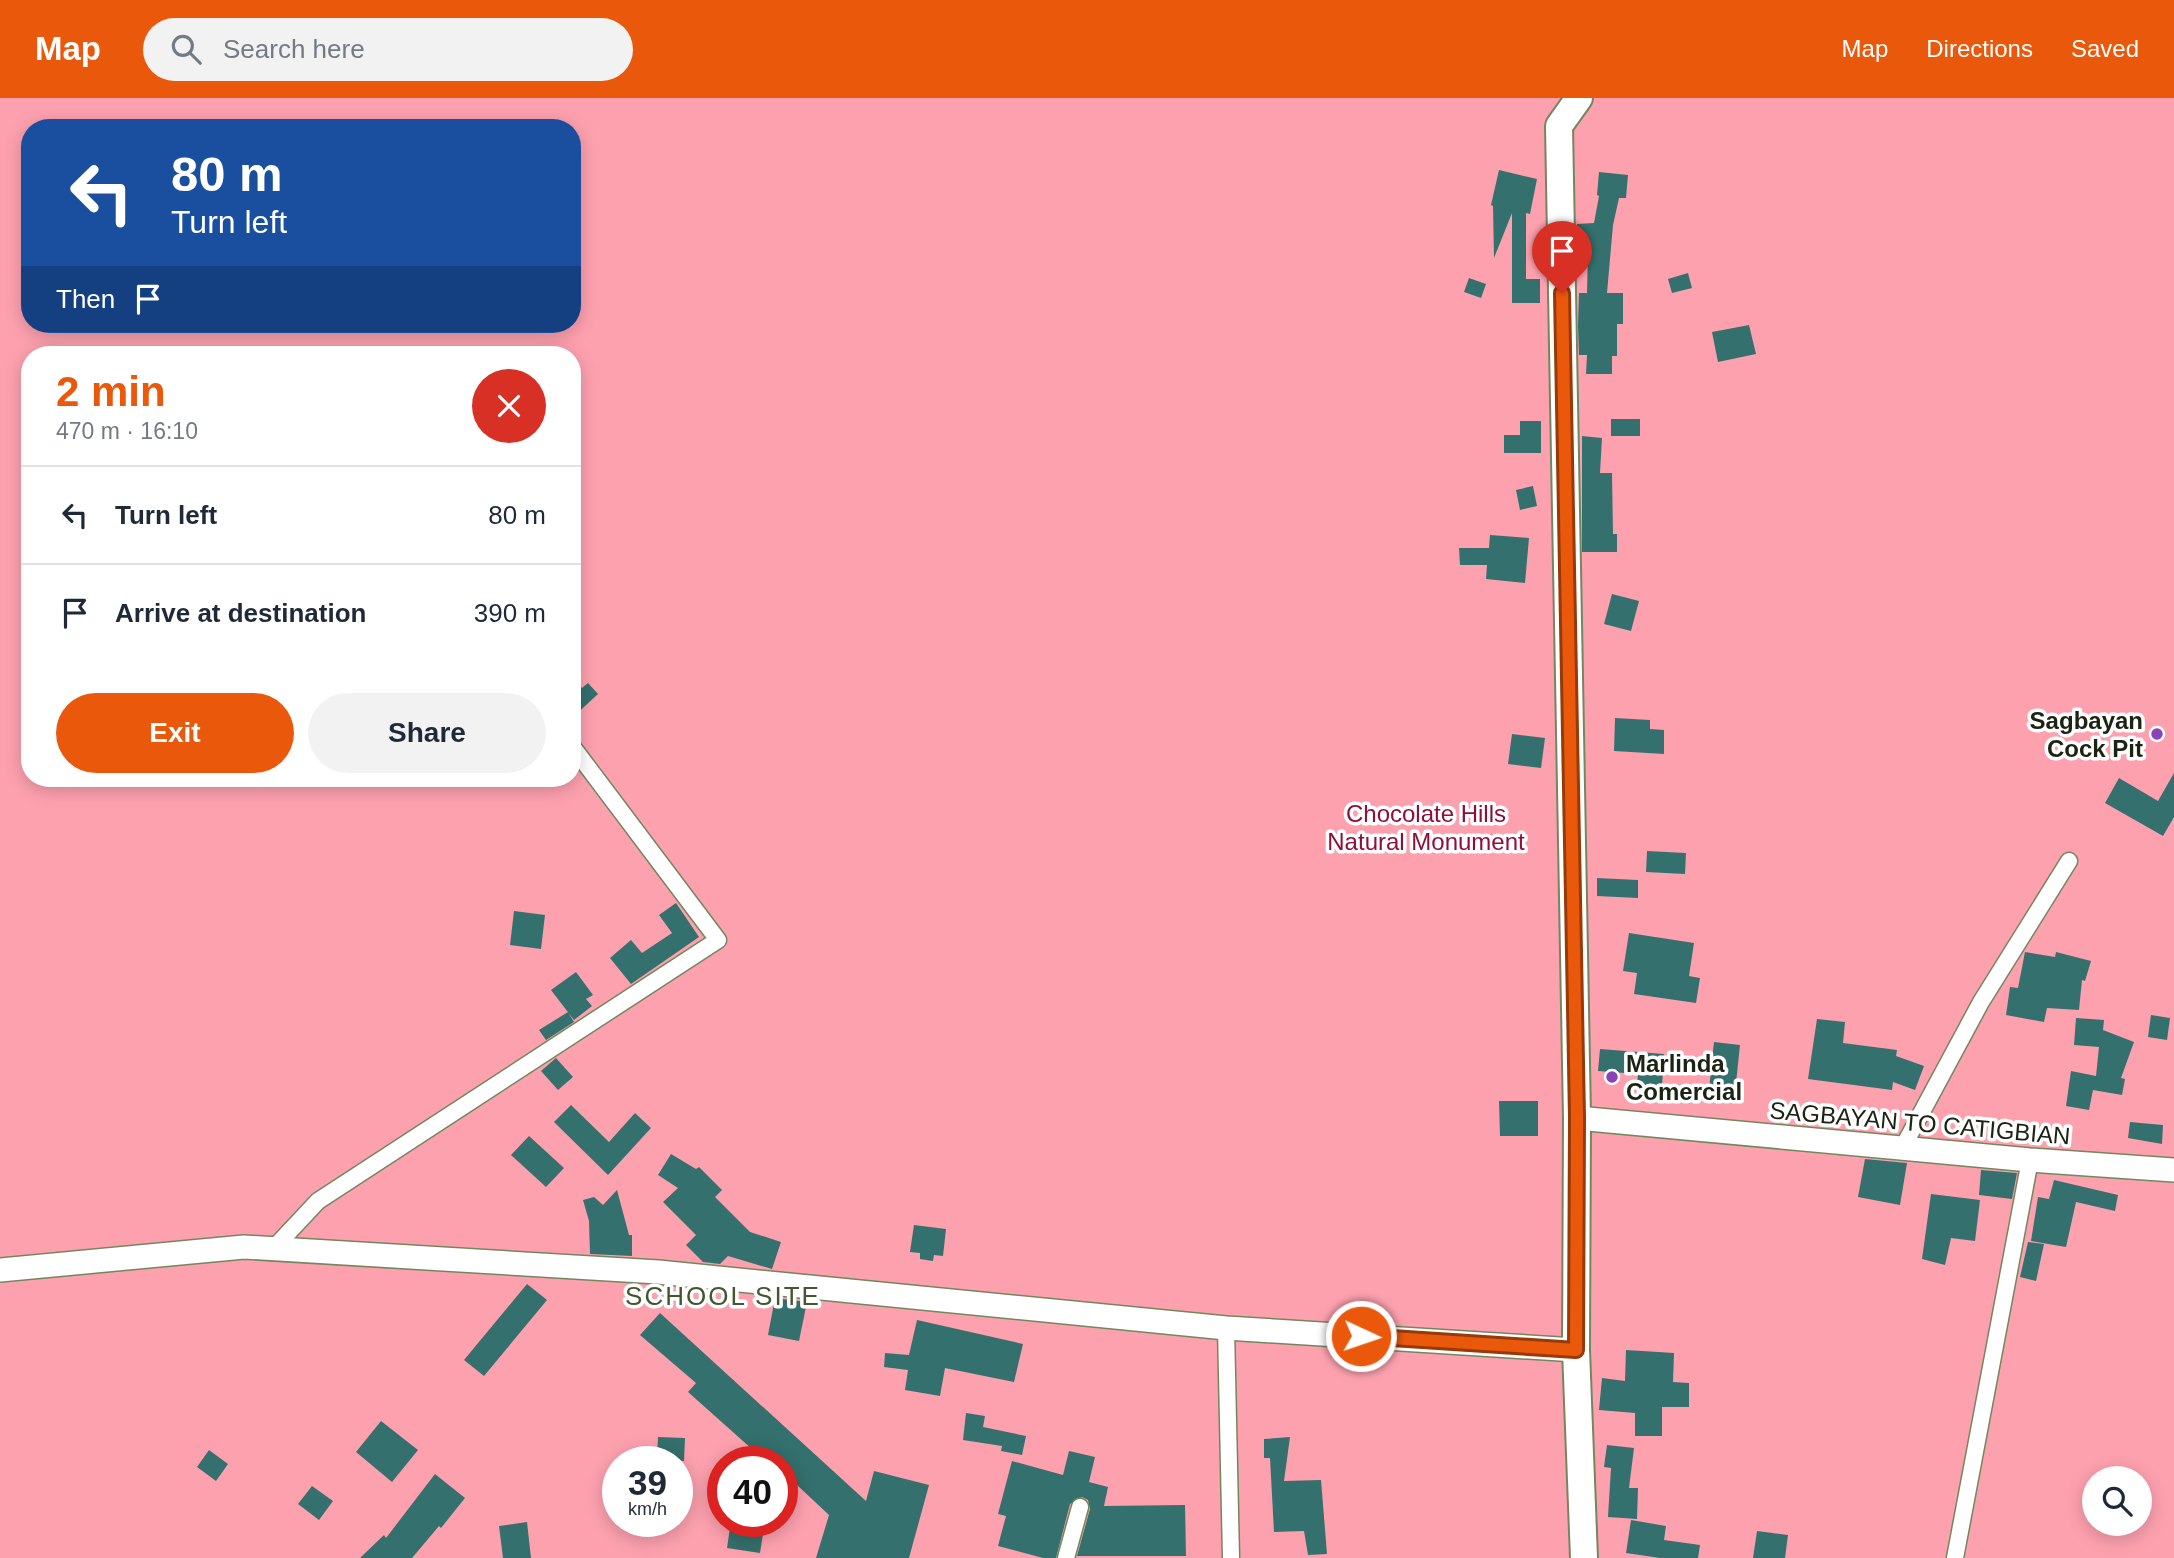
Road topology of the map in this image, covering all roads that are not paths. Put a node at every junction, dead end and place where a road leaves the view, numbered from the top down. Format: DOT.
graph roads {
  1 [pos="1579,98"];
  2 [pos="581,758"];
  3 [pos="2069,861"];
  4 [pos="1577,1118"];
  5 [pos="1903,1147"];
  6 [pos="2030,1160"];
  7 [pos="2174,1170"];
  8 [pos="273,1249"];
  9 [pos="0,1270"];
  10 [pos="1226,1328"];
  11 [pos="1576,1350"];
  12 [pos="1080,1507"];
  13 [pos="1066,1558"];
  14 [pos="1231,1558"];
  15 [pos="1584,1558"];
  16 [pos="1955,1558"];
  1 -- 4 [label="main road"];
  2 -- 8 [label="street"];
  3 -- 5 [label="street"];
  4 -- 5 [label="street, SAGBAYAN TO CATIGBIAN"];
  4 -- 11 [label="main road"];
  5 -- 6 [label="street, SAGBAYAN TO CATIGBIAN"];
  6 -- 7 [label="street, SAGBAYAN TO CATIGBIAN"];
  6 -- 16 [label="street"];
  8 -- 9 [label="street"];
  8 -- 10 [label="street"];
  10 -- 11 [label="street"];
  10 -- 14 [label="street"];
  11 -- 15 [label="main road"];
  12 -- 13 [label="street"];
}
